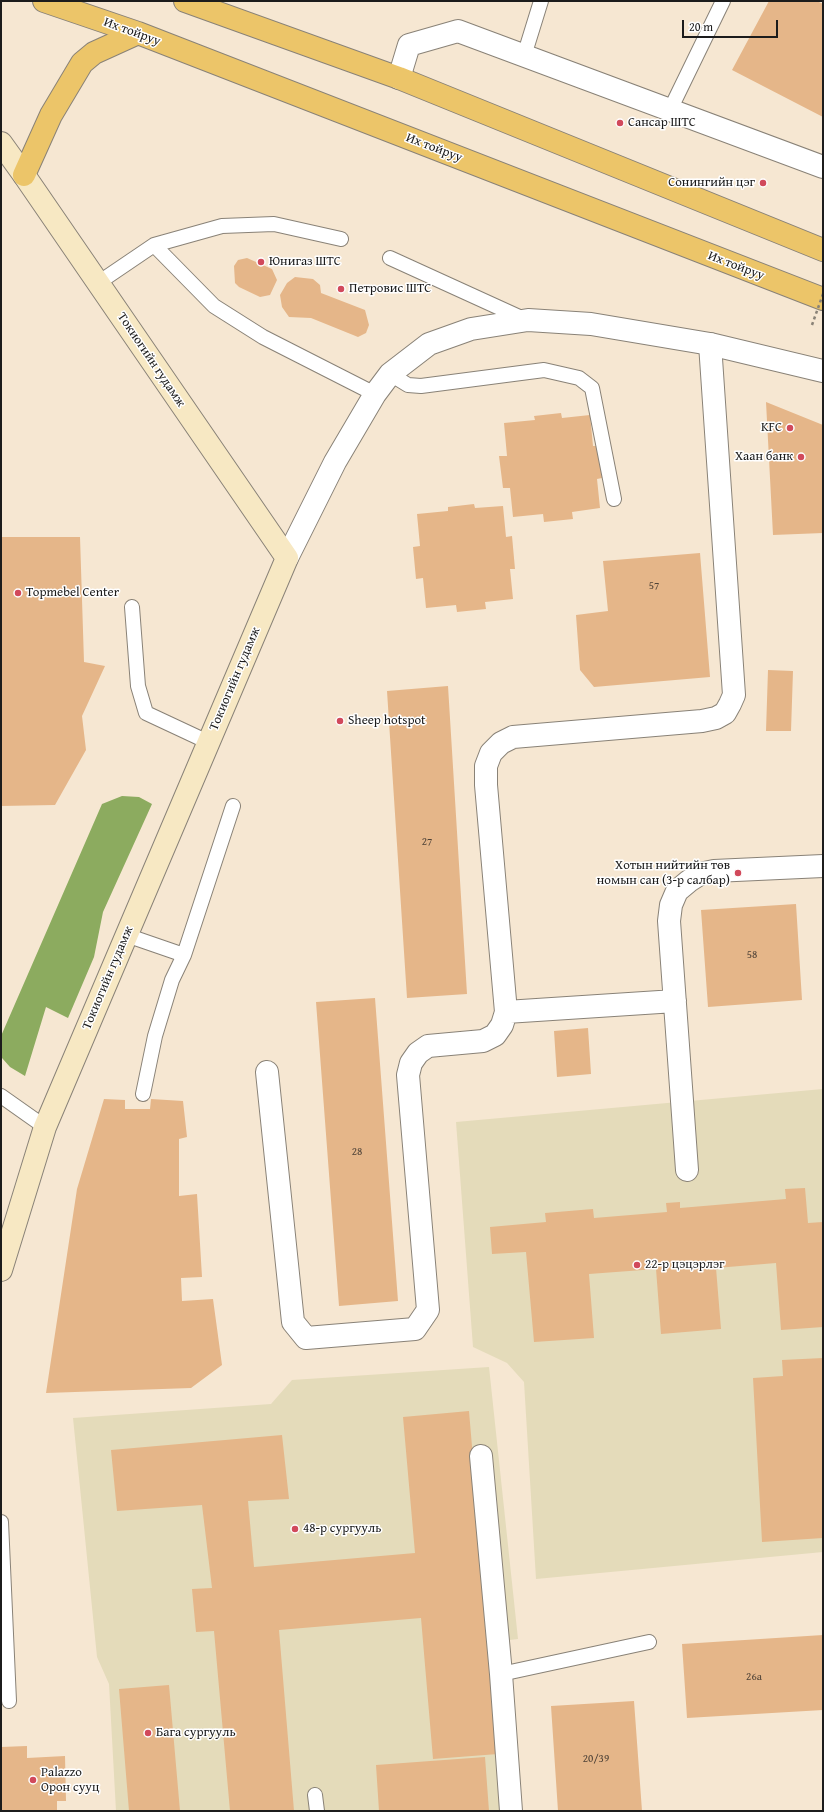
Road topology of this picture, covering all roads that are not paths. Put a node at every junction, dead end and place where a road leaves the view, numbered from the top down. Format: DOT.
graph roads {
  1 [pos="44,1"];
  2 [pos="185,1"];
  3 [pos="541,1"];
  4 [pos="723,1"];
  5 [pos="138,34"];
  6 [pos="524,56"];
  7 [pos="399,78"];
  8 [pos="670,110"];
  9 [pos="1,143"];
  10 [pos="823,167"];
  11 [pos="24,175"];
  12 [pos="341,238"];
  13 [pos="154,245"];
  14 [pos="823,250"];
  15 [pos="390,258"];
  16 [pos="98,283"];
  17 [pos="823,300"];
  18 [pos="528,320"];
  19 [pos="710,344"];
  20 [pos="823,371"];
  21 [pos="390,374"];
  22 [pos="375,394"];
  23 [pos="614,499"];
  24 [pos="287,558"];
  25 [pos="132,607"];
  26 [pos="208,742"];
  27 [pos="233,806"];
  28 [pos="823,866"];
  29 [pos="126,935"];
  30 [pos="184,955"];
  31 [pos="675,1001"];
  32 [pos="506,1012"];
  33 [pos="267,1072"];
  34 [pos="143,1094"];
  35 [pos="1,1096"];
  36 [pos="45,1127"];
  37 [pos="688,1170"];
  38 [pos="1,1270"];
  39 [pos="482,1456"];
  40 [pos="1,1522"];
  41 [pos="649,1642"];
  42 [pos="501,1674"];
  43 [pos="9,1701"];
  44 [pos="316,1795"];
  45 [pos="317,1811"];
  46 [pos="510,1811"];
  1 -- 5 [label="main road, Их тойруу"];
  2 -- 7 [label="main road"];
  3 -- 6 [label="lane"];
  4 -- 8 [label="lane"];
  5 -- 11 [label="main road"];
  5 -- 17 [label="main road, Их тойруу"];
  6 -- 7 [label="street"];
  6 -- 8 [label="street"];
  7 -- 14 [label="main road"];
  8 -- 10 [label="street"];
  9 -- 11 [label="main road, Токиогийн гудамж"];
  11 -- 16 [label="main road, Токиогийн гудамж"];
  12 -- 13 [label="lane"];
  13 -- 16 [label="lane"];
  13 -- 22 [label="lane"];
  15 -- 18 [label="lane"];
  16 -- 24 [label="main road, Токиогийн гудамж"];
  18 -- 19 [label="street"];
  18 -- 21 [label="street"];
  19 -- 20 [label="street"];
  19 -- 32 [label="street"];
  21 -- 22 [label="street"];
  21 -- 23 [label="lane"];
  22 -- 24 [label="street"];
  24 -- 26 [label="main road, Токиогийн гудамж"];
  25 -- 26 [label="lane"];
  26 -- 29 [label="main road, Токиогийн гудамж"];
  27 -- 30 [label="lane"];
  28 -- 31 [label="street"];
  29 -- 30 [label="lane"];
  29 -- 36 [label="main road, Токиогийн гудамж"];
  30 -- 34 [label="lane"];
  31 -- 32 [label="street"];
  31 -- 37 [label="street"];
  32 -- 33 [label="street"];
  35 -- 36 [label="lane"];
  36 -- 38 [label="main road, Токиогийн гудамж"];
  39 -- 42 [label="street"];
  40 -- 43 [label="lane"];
  41 -- 42 [label="lane"];
  42 -- 46 [label="street"];
  44 -- 45 [label="lane"];
}
